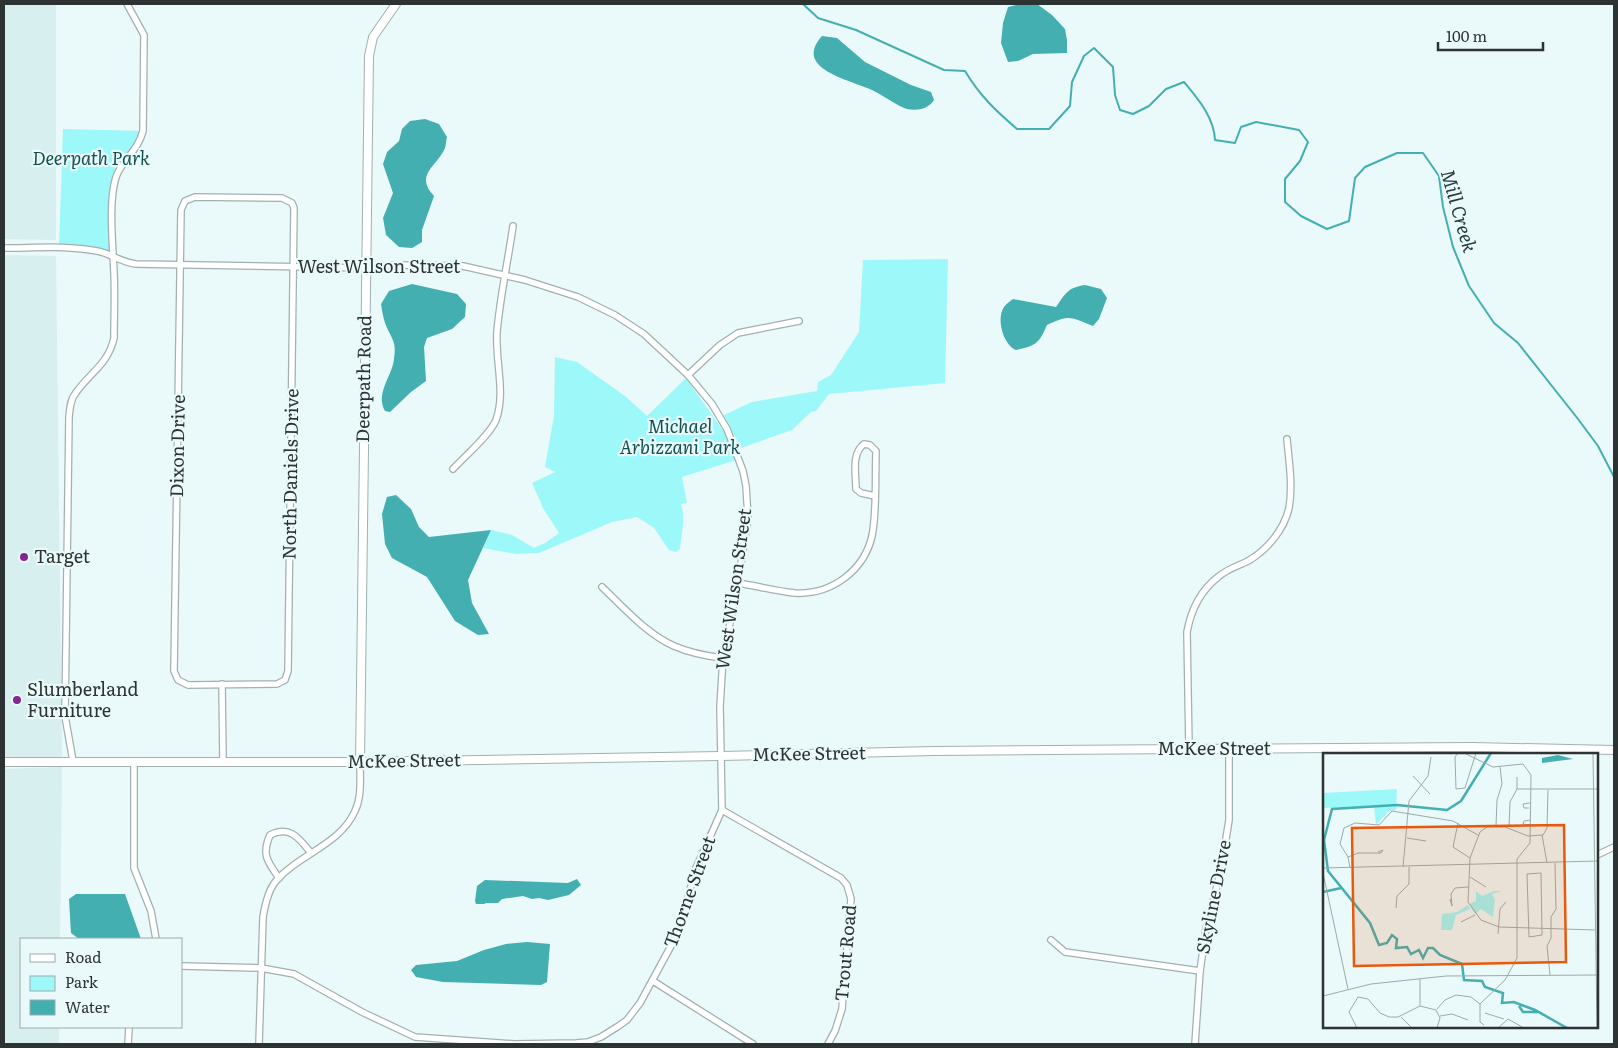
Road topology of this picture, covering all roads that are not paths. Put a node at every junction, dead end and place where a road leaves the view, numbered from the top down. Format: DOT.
graph roads {
  1 [pos="127,4"];
  2 [pos="396,4"];
  3 [pos="181,210"];
  4 [pos="513,226"];
  5 [pos="4,248"];
  6 [pos="113,257"];
  7 [pos="180,265"];
  8 [pos="294,267"];
  9 [pos="365,268"];
  10 [pos="506,275"];
  11 [pos="799,321"];
  12 [pos="688,374"];
  13 [pos="1287,439"];
  14 [pos="453,469"];
  15 [pos="874,496"];
  16 [pos="738,583"];
  17 [pos="602,588"];
  18 [pos="723,658"];
  19 [pos="222,684"];
  20 [pos="1189,749"];
  21 [pos="1229,749"];
  22 [pos="1614,750"];
  23 [pos="721,756"];
  24 [pos="73,761"];
  25 [pos="4,762"];
  26 [pos="134,762"];
  27 [pos="223,762"];
  28 [pos="360,762"];
  29 [pos="722,810"];
  30 [pos="1614,847"];
  31 [pos="311,853"];
  32 [pos="1598,855"];
  33 [pos="280,878"];
  34 [pos="156,938"];
  35 [pos="1050,940"];
  36 [pos="182,966"];
  37 [pos="261,968"];
  38 [pos="1200,971"];
  39 [pos="653,981"];
  40 [pos="129,1028"];
  41 [pos="415,1037"];
  42 [pos="128,1044"];
  43 [pos="259,1044"];
  44 [pos="415,1044"];
  45 [pos="514,1044"];
  46 [pos="753,1044"];
  47 [pos="828,1044"];
  48 [pos="1195,1044"];
  1 -- 6 [label="street"];
  2 -- 9 [label="street, Deerpath Road"];
  3 -- 7 [label="street, Dixon Drive"];
  3 -- 8 [label="street, North Daniels Drive"];
  4 -- 10 [label="street"];
  5 -- 6 [label="street, West Wilson Street"];
  6 -- 7 [label="street, West Wilson Street"];
  6 -- 24 [label="street"];
  7 -- 8 [label="street, West Wilson Street"];
  7 -- 19 [label="street, Dixon Drive"];
  8 -- 9 [label="street, West Wilson Street"];
  8 -- 19 [label="street, North Daniels Drive"];
  9 -- 10 [label="street, West Wilson Street"];
  9 -- 28 [label="street, Deerpath Road"];
  10 -- 12 [label="street, West Wilson Street"];
  10 -- 14 [label="street"];
  11 -- 12 [label="street"];
  12 -- 16 [label="street, West Wilson Street"];
  13 -- 20 [label="street"];
  15 -- 15 [label="street"];
  15 -- 16 [label="street"];
  16 -- 18 [label="street, West Wilson Street"];
  17 -- 18 [label="street"];
  18 -- 23 [label="street, West Wilson Street"];
  19 -- 27 [label="street"];
  20 -- 21 [label="street, McKee Street"];
  20 -- 23 [label="street, McKee Street"];
  21 -- 22 [label="street, McKee Street"];
  21 -- 38 [label="street, Skyline Drive"];
  23 -- 28 [label="street, McKee Street"];
  23 -- 29 [label="street, Thorne Street"];
  24 -- 25 [label="street, McKee Street"];
  24 -- 26 [label="street, McKee Street"];
  26 -- 27 [label="street, McKee Street"];
  26 -- 34 [label="street"];
  27 -- 28 [label="street, McKee Street"];
  28 -- 31 [label="street"];
  29 -- 39 [label="street, Thorne Street"];
  29 -- 47 [label="street, Trout Road"];
  30 -- 32 [label="street"];
  31 -- 33 [label="street"];
  31 -- 33 [label="street"];
  33 -- 37 [label="street"];
  35 -- 38 [label="street"];
  36 -- 37 [label="street, Thorne Street"];
  37 -- 41 [label="street, Thorne Street"];
  37 -- 43 [label="street"];
  38 -- 48 [label="street, Skyline Drive"];
  39 -- 45 [label="street, Thorne Street"];
  39 -- 46 [label="street"];
  40 -- 42 [label="street"];
  41 -- 44 [label="street"];
  41 -- 45 [label="street, Thorne Street"];
}
